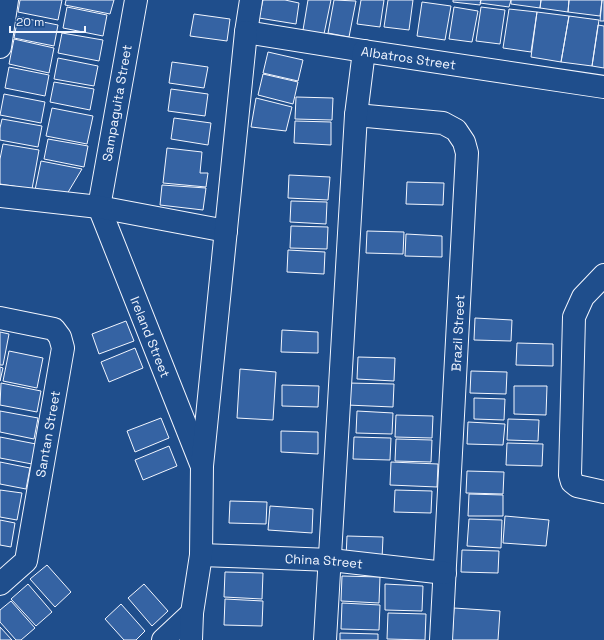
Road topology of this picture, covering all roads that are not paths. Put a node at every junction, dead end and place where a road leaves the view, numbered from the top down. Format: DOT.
graph roads {
  1 [pos="7,0"];
  2 [pos="136,0"];
  3 [pos="251,0"];
  4 [pos="246,32"];
  5 [pos="0,47"];
  6 [pos="364,51"];
  7 [pos="604,87"];
  8 [pos="356,115"];
  9 [pos="0,196"];
  10 [pos="99,207"];
  11 [pos="226,231"];
  12 [pos="604,275"];
  13 [pos="0,318"];
  14 [pos="202,466"];
  15 [pos="604,492"];
  16 [pos="201,555"];
  17 [pos="330,560"];
  18 [pos="445,573"];
  19 [pos="0,584"];
  20 [pos="192,613"];
  21 [pos="163,640"];
  22 [pos="191,640"];
  23 [pos="325,640"];
  24 [pos="441,640"];
  1 -- 5 [label="street"];
  2 -- 10 [label="street, Sampaguita Street"];
  3 -- 4 [label="street"];
  4 -- 6 [label="street, Albatros Street"];
  4 -- 11 [label="street"];
  6 -- 7 [label="street, Albatros Street"];
  6 -- 8 [label="street"];
  8 -- 17 [label="street"];
  8 -- 18 [label="street, Brazil Street"];
  9 -- 10 [label="street"];
  10 -- 11 [label="street"];
  10 -- 14 [label="street, Ireland Street"];
  11 -- 14 [label="street"];
  12 -- 15 [label="street"];
  13 -- 19 [label="street, Santan Street"];
  14 -- 16 [label="street"];
  16 -- 17 [label="street, China Street"];
  16 -- 20 [label="street"];
  17 -- 18 [label="street, China Street"];
  17 -- 23 [label="street"];
  18 -- 24 [label="street, Brazil Street"];
  20 -- 21 [label="street"];
  20 -- 22 [label="street"];
}
